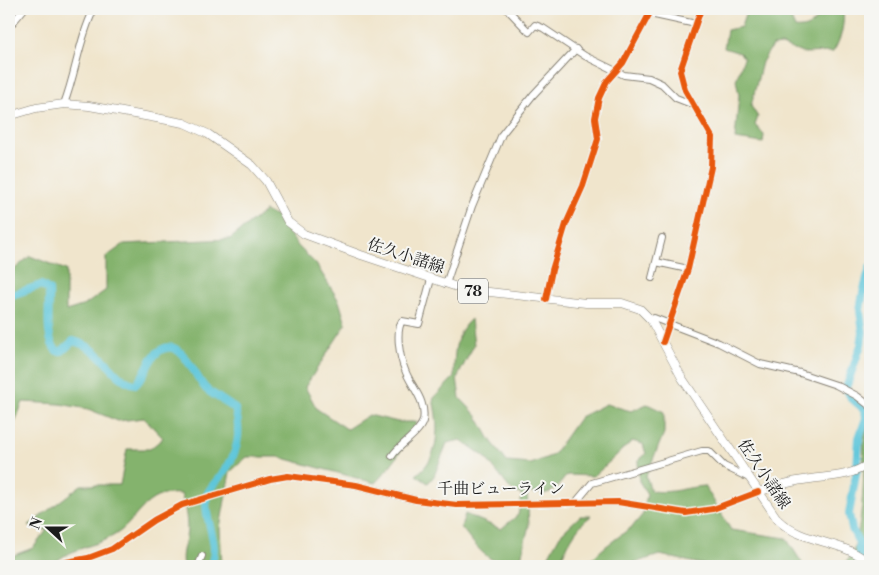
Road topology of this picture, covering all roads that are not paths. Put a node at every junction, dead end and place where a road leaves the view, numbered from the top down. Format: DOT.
graph roads {
  1 [pos="24,9"];
  2 [pos="94,9"];
  3 [pos="509,9"];
  4 [pos="700,9"];
  5 [pos="651,11"];
  6 [pos="696,24"];
  7 [pos="9,27"];
  8 [pos="576,49"];
  9 [pos="616,72"];
  10 [pos="64,104"];
  11 [pos="694,105"];
  12 [pos="9,116"];
  13 [pos="662,238"];
  14 [pos="656,262"];
  15 [pos="688,269"];
  16 [pos="652,278"];
  17 [pos="431,279"];
  18 [pos="446,284"];
  19 [pos="546,299"];
  20 [pos="651,320"];
  21 [pos="670,324"];
  22 [pos="663,342"];
  23 [pos="870,406"];
  24 [pos="392,456"];
  25 [pos="870,463"];
  26 [pos="749,478"];
  27 [pos="758,492"];
  28 [pos="576,502"];
  29 [pos="202,556"];
  30 [pos="870,564"];
  31 [pos="45,566"];
  32 [pos="198,566"];
  1 -- 7 [label="street"];
  2 -- 10 [label="street"];
  3 -- 8 [label="street"];
  4 -- 6 [label="street"];
  5 -- 6 [label="street"];
  5 -- 9 [label="street"];
  6 -- 11 [label="street"];
  8 -- 9 [label="street"];
  8 -- 18 [label="street"];
  9 -- 11 [label="street"];
  9 -- 19 [label="street"];
  10 -- 12 [label="main road, 佐久小諸線 / 78"];
  10 -- 17 [label="main road, 佐久小諸線 / 78"];
  11 -- 15 [label="street"];
  13 -- 14 [label="street"];
  14 -- 15 [label="street"];
  14 -- 16 [label="street"];
  15 -- 21 [label="street"];
  17 -- 18 [label="main road, 佐久小諸線 / 78"];
  17 -- 24 [label="street"];
  18 -- 19 [label="main road, 佐久小諸線 / 78"];
  19 -- 20 [label="main road, 佐久小諸線 / 78"];
  20 -- 21 [label="street"];
  20 -- 22 [label="main road, 佐久小諸線 / 78"];
  21 -- 22 [label="street"];
  21 -- 23 [label="street"];
  22 -- 26 [label="main road, 佐久小諸線 / 78"];
  25 -- 27 [label="main road"];
  26 -- 27 [label="main road, 佐久小諸線 / 78"];
  26 -- 28 [label="street"];
  27 -- 28 [label="street, 千曲ビューライン"];
  27 -- 30 [label="main road, 佐久小諸線 / 78"];
  28 -- 31 [label="street, 千曲ビューライン"];
  29 -- 32 [label="street"];
}
